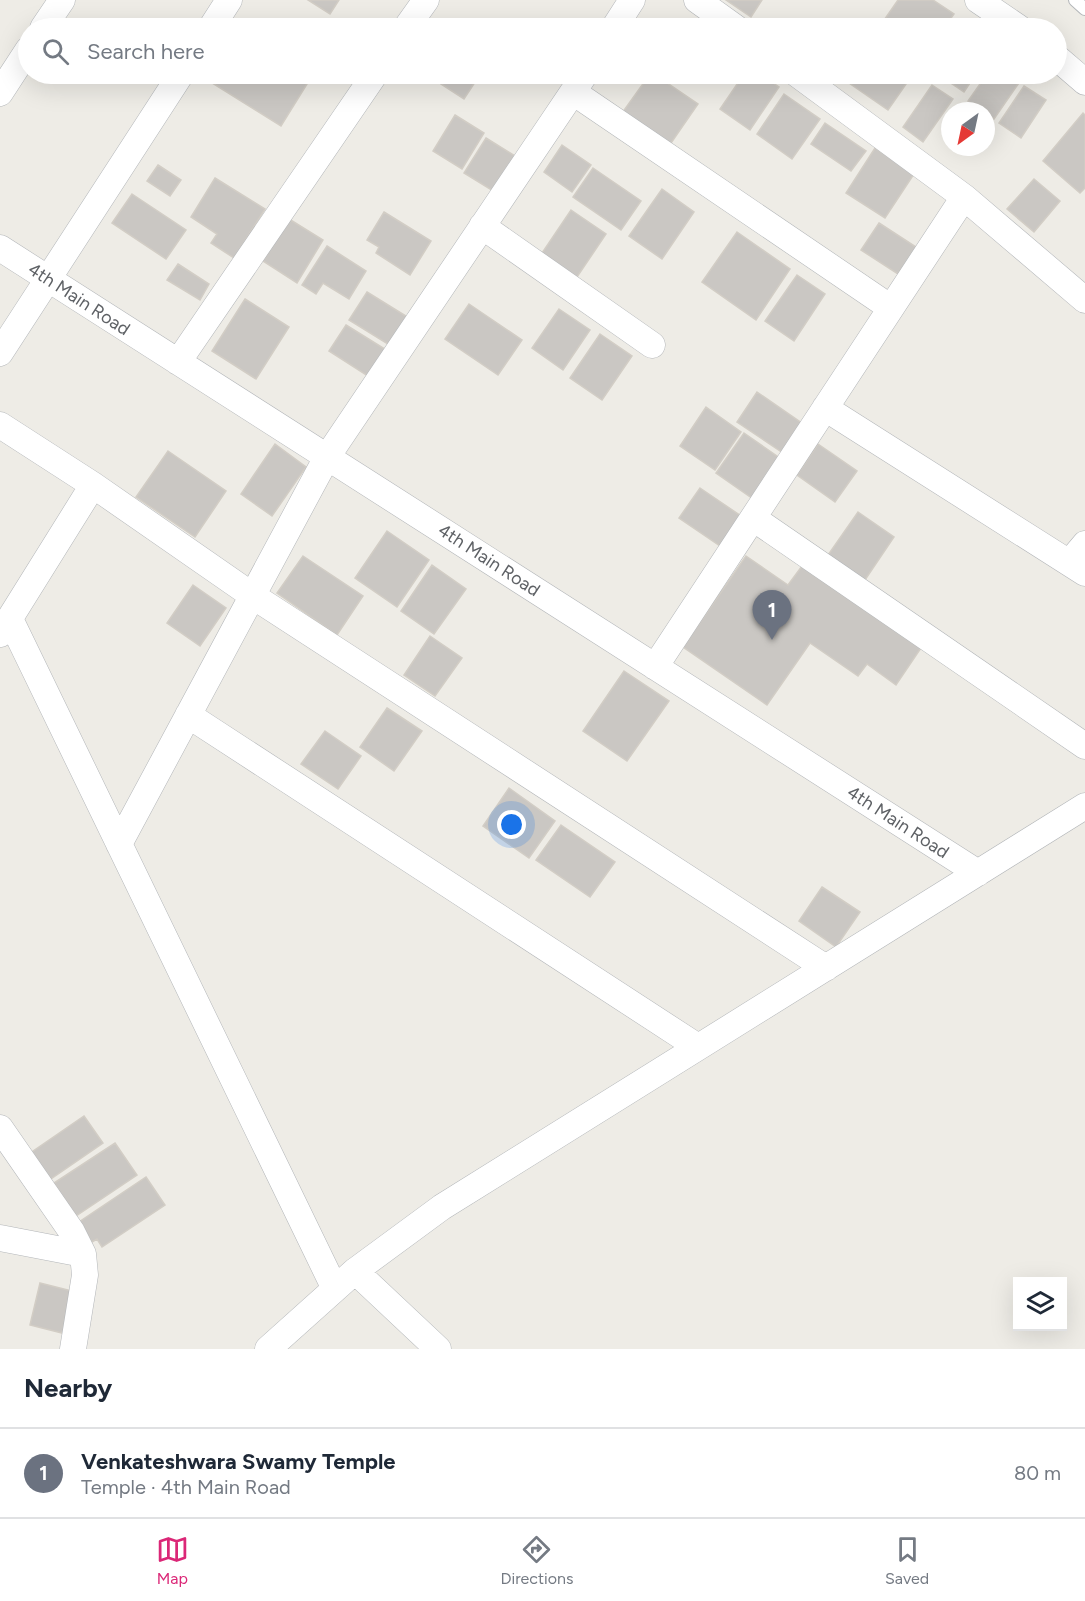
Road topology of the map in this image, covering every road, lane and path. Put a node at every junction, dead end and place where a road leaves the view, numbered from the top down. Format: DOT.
graph roads {
  1 [pos="62,0"];
  2 [pos="229,0"];
  3 [pos="426,0"];
  4 [pos="632,0"];
  5 [pos="697,0"];
  6 [pos="978,0"];
  7 [pos="1075,0"];
  8 [pos="1085,9"];
  9 [pos="50,18"];
  10 [pos="217,18"];
  11 [pos="413,18"];
  12 [pos="620,18"];
  13 [pos="722,18"];
  14 [pos="1004,18"];
  15 [pos="18,65"];
  16 [pos="1067,66"];
  17 [pos="1085,82"];
  18 [pos="174,84"];
  19 [pos="368,84"];
  20 [pos="578,84"];
  21 [pos="580,84"];
  22 [pos="811,84"];
  23 [pos="0,93"];
  24 [pos="964,196"];
  25 [pos="482,226"];
  26 [pos="0,248"];
  27 [pos="48,278"];
  28 [pos="1085,300"];
  29 [pos="891,308"];
  30 [pos="652,345"];
  31 [pos="0,354"];
  32 [pos="178,362"];
  33 [pos="825,408"];
  34 [pos="0,425"];
  35 [pos="327,457"];
  36 [pos="93,485"];
  37 [pos="753,518"];
  38 [pos="1079,560"];
  39 [pos="253,596"];
  40 [pos="5,627"];
  41 [pos="655,667"];
  42 [pos="188,715"];
  43 [pos="1085,746"];
  44 [pos="1085,806"];
  45 [pos="119,844"];
  46 [pos="978,873"];
  47 [pos="826,968"];
  48 [pos="698,1047"];
  49 [pos="0,1128"];
  50 [pos="0,1238"];
  51 [pos="82,1254"];
  52 [pos="355,1271"];
  53 [pos="335,1289"];
  54 [pos="74,1349"];
  55 [pos="268,1349"];
  56 [pos="438,1349"];
  1 -- 9 [label="street"];
  2 -- 10 [label="street"];
  3 -- 11 [label="street"];
  4 -- 12 [label="street"];
  5 -- 13 [label="street"];
  6 -- 14 [label="street"];
  7 -- 8 [label="lane"];
  15 -- 23 [label="street"];
  16 -- 17 [label="street"];
  18 -- 27 [label="street"];
  19 -- 32 [label="street"];
  20 -- 25 [label="street"];
  21 -- 29 [label="street"];
  22 -- 24 [label="street"];
  24 -- 28 [label="street"];
  24 -- 29 [label="street"];
  25 -- 30 [label="street"];
  25 -- 35 [label="street"];
  26 -- 27 [label="street, 4th Main Road"];
  27 -- 31 [label="street"];
  27 -- 32 [label="street, 4th Main Road"];
  29 -- 33 [label="street"];
  32 -- 35 [label="street, 4th Main Road"];
  33 -- 37 [label="street"];
  33 -- 38 [label="street"];
  34 -- 36 [label="street"];
  35 -- 39 [label="street"];
  35 -- 41 [label="street, 4th Main Road"];
  36 -- 39 [label="street"];
  36 -- 40 [label="street"];
  37 -- 41 [label="street"];
  37 -- 43 [label="street"];
  39 -- 42 [label="street"];
  39 -- 47 [label="street"];
  40 -- 45 [label="street"];
  41 -- 46 [label="street, 4th Main Road"];
  42 -- 45 [label="street"];
  42 -- 48 [label="street"];
  44 -- 46 [label="street"];
  45 -- 53 [label="street"];
  46 -- 47 [label="street"];
  47 -- 48 [label="street"];
  48 -- 52 [label="street"];
  49 -- 51 [label="street"];
  50 -- 51 [label="street"];
  51 -- 54 [label="street"];
  52 -- 53 [label="street"];
  52 -- 56 [label="street"];
  53 -- 55 [label="street"];
}
